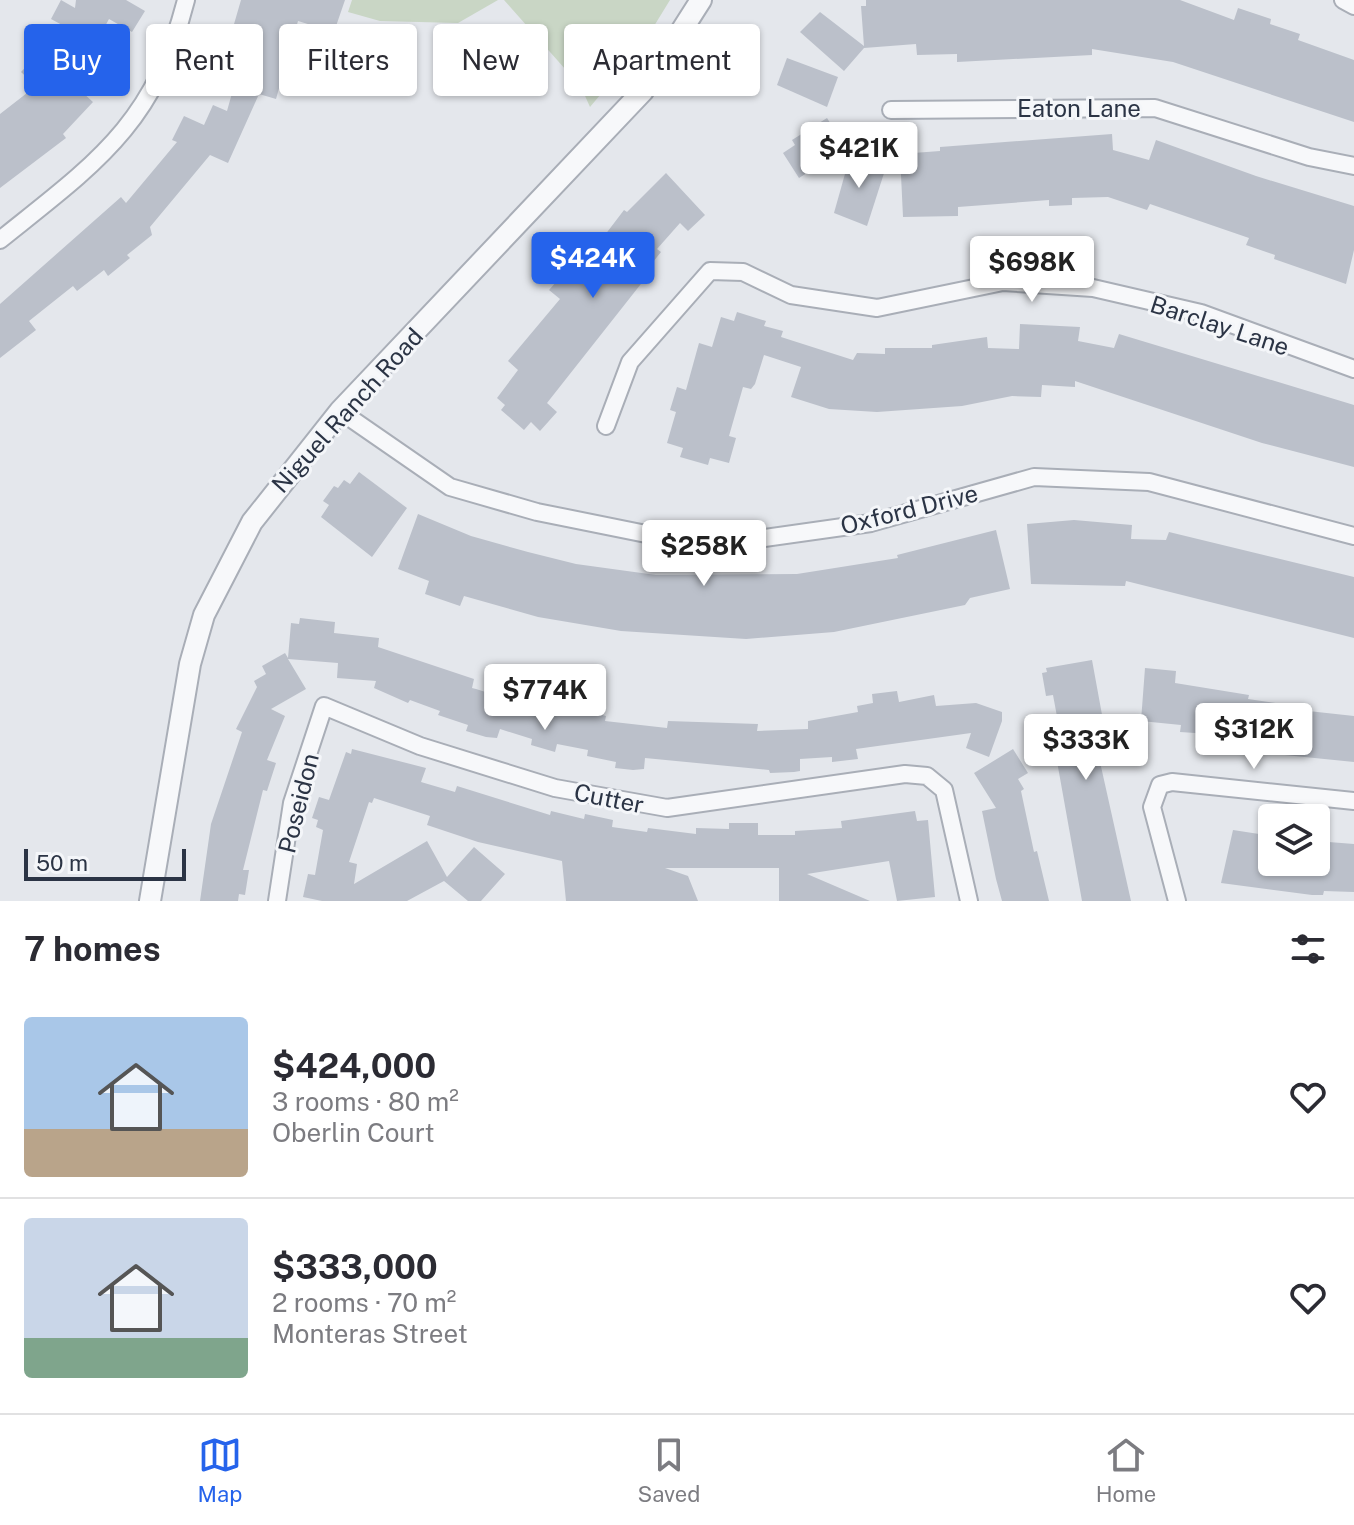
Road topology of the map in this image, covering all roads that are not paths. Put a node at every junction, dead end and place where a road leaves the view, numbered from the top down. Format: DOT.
graph roads {
  1 [pos="186,0"];
  2 [pos="701,0"];
  3 [pos="1343,0"];
  4 [pos="1354,6"];
  5 [pos="891,110"];
  6 [pos="1354,166"];
  7 [pos="0,240"];
  8 [pos="1354,369"];
  9 [pos="340,411"];
  10 [pos="606,426"];
  11 [pos="1354,536"];
  12 [pos="324,706"];
  13 [pos="1354,801"];
  14 [pos="150,901"];
  15 [pos="277,901"];
  16 [pos="969,901"];
  17 [pos="1177,901"];
  1 -- 7 [label="street"];
  2 -- 9 [label="street, Niguel Ranch Road"];
  3 -- 4 [label="street"];
  5 -- 6 [label="street, Eaton Lane"];
  8 -- 10 [label="street, Barclay Lane"];
  9 -- 11 [label="street, Oxford Drive"];
  9 -- 14 [label="street, Niguel Ranch Road"];
  12 -- 15 [label="street, Poseidon"];
  12 -- 16 [label="street, Cutter"];
  13 -- 17 [label="street"];
}
